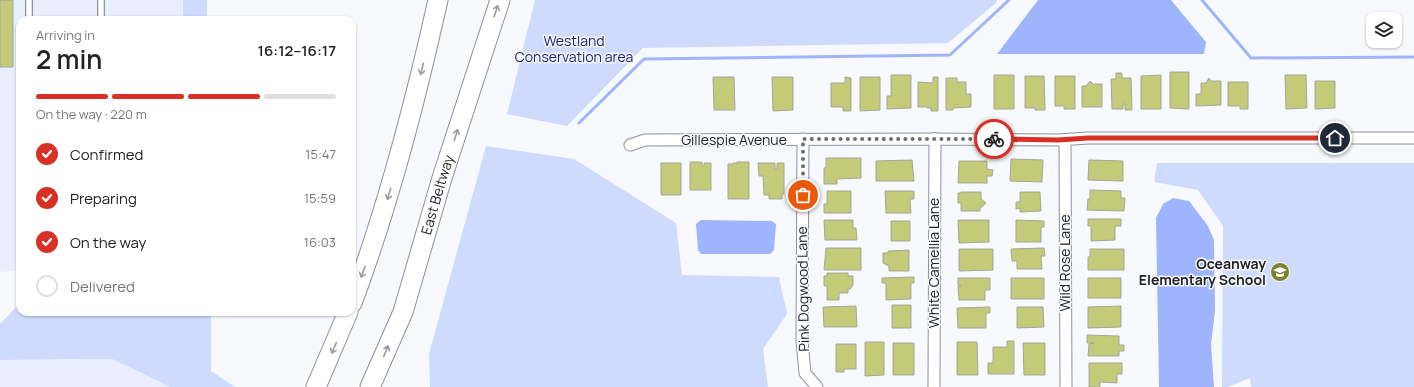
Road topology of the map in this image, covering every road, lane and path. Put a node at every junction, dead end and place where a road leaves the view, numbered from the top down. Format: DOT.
graph roads {
  1 [pos="29,0"];
  2 [pos="101,0"];
  3 [pos="434,0"];
  4 [pos="438,0"];
  5 [pos="500,0"];
  6 [pos="29,16"];
  7 [pos="101,16"];
  8 [pos="431,31"];
  9 [pos="1414,138"];
  10 [pos="803,139"];
  11 [pos="935,139"];
  12 [pos="1065,140"];
  13 [pos="630,145"];
  14 [pos="356,292"];
  15 [pos="346,316"];
  16 [pos="316,387"];
  17 [pos="370,387"];
  18 [pos="816,387"];
  19 [pos="934,387"];
  20 [pos="1066,387"];
  1 -- 6 [label="lane"];
  2 -- 7 [label="lane"];
  3 -- 8 [label="highway"];
  4 -- 8 [label="highway"];
  17 -- 5 [label="highway, East Beltway, one-way"];
  8 -- 14 [label="highway, one-way"];
  9 -- 12 [label="street, Gillespie Avenue"];
  10 -- 11 [label="street, Gillespie Avenue"];
  10 -- 13 [label="street, Gillespie Avenue"];
  10 -- 18 [label="street, Pink Dogwood Lane"];
  11 -- 12 [label="street, Gillespie Avenue"];
  11 -- 19 [label="street, White Camellia Lane"];
  12 -- 20 [label="street, Wild Rose Lane"];
  15 -- 16 [label="highway, one-way"];
}
